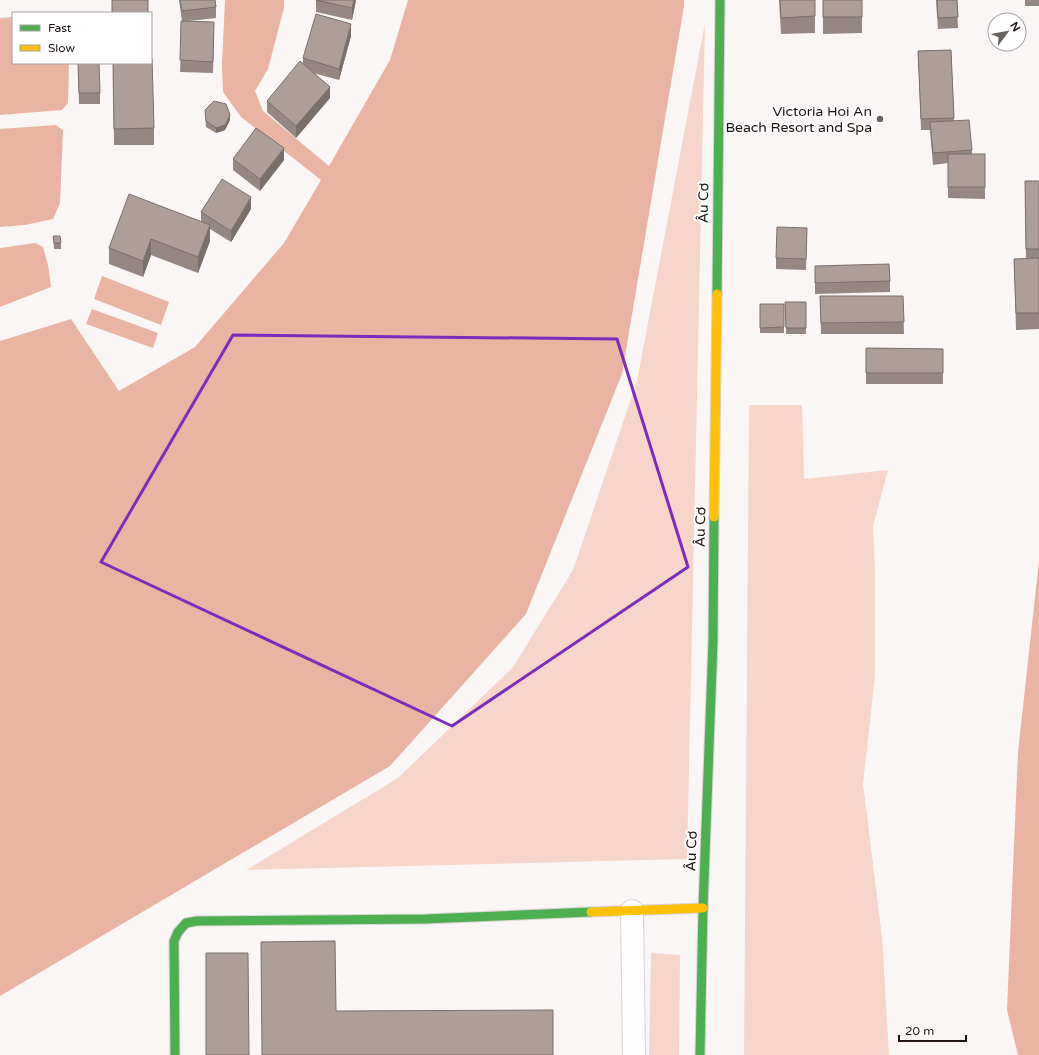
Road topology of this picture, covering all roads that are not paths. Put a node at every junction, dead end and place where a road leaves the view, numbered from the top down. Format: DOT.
graph roads {
  1 [pos="720,0"];
  2 [pos="703,908"];
  3 [pos="632,911"];
  4 [pos="175,1055"];
  5 [pos="634,1055"];
  6 [pos="700,1055"];
  1 -- 2 [label="main road, Âu Cơ"];
  2 -- 3 [label="main road"];
  2 -- 6 [label="main road, Âu Cơ"];
  3 -- 4 [label="main road"];
  3 -- 5 [label="street"];
}
